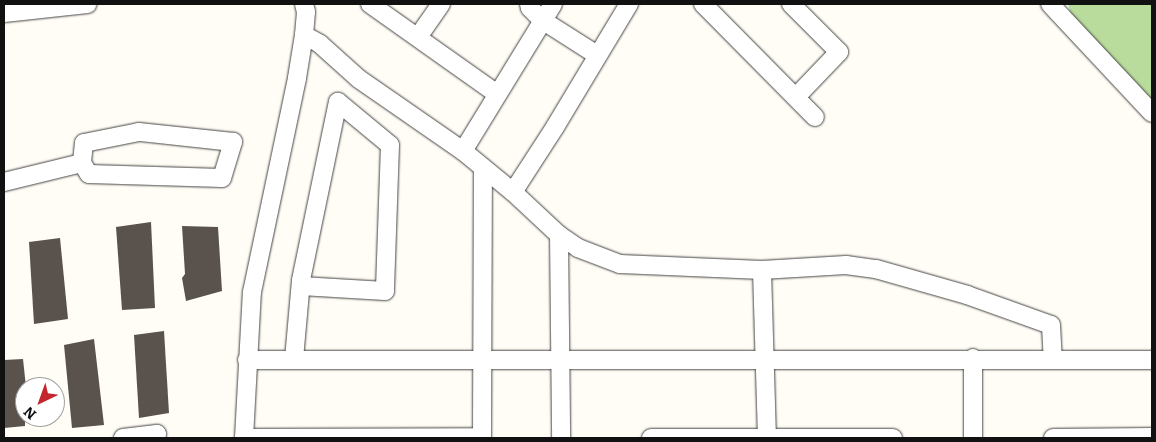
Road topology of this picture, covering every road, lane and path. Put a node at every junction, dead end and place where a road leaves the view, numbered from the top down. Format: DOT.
graph roads {
  1 [pos="88,4"];
  2 [pos="304,4"];
  3 [pos="370,4"];
  4 [pos="441,4"];
  5 [pos="529,4"];
  6 [pos="552,4"];
  7 [pos="629,4"];
  8 [pos="703,4"];
  9 [pos="791,4"];
  10 [pos="1050,4"];
  11 [pos="4,13"];
  12 [pos="542,20"];
  13 [pos="304,35"];
  14 [pos="418,37"];
  15 [pos="597,55"];
  16 [pos="497,94"];
  17 [pos="796,97"];
  18 [pos="1152,113"];
  19 [pos="815,117"];
  20 [pos="462,151"];
  21 [pos="82,163"];
  22 [pos="483,168"];
  23 [pos="4,182"];
  24 [pos="513,192"];
  25 [pos="559,235"];
  26 [pos="762,270"];
  27 [pos="301,286"];
  28 [pos="482,358"];
  29 [pos="764,358"];
  30 [pos="973,358"];
  31 [pos="294,359"];
  32 [pos="561,359"];
  33 [pos="1053,359"];
  34 [pos="247,360"];
  35 [pos="1152,360"];
  36 [pos="767,437"];
  37 [pos="1152,437"];
  38 [pos="123,438"];
  39 [pos="156,438"];
  40 [pos="244,438"];
  41 [pos="482,438"];
  42 [pos="561,438"];
  43 [pos="651,438"];
  44 [pos="893,438"];
  45 [pos="973,438"];
  46 [pos="1053,438"];
  1 -- 11 [label="street"];
  2 -- 13 [label="street"];
  3 -- 14 [label="street"];
  4 -- 14 [label="street"];
  5 -- 12 [label="street"];
  6 -- 12 [label="street"];
  7 -- 15 [label="street"];
  8 -- 17 [label="street"];
  9 -- 17 [label="street"];
  10 -- 18 [label="street"];
  12 -- 15 [label="street"];
  12 -- 16 [label="street"];
  13 -- 20 [label="street"];
  13 -- 34 [label="street"];
  14 -- 16 [label="street"];
  15 -- 24 [label="street"];
  16 -- 20 [label="street"];
  17 -- 19 [label="street"];
  20 -- 22 [label="street"];
  21 -- 21 [label="street"];
  21 -- 23 [label="street"];
  22 -- 24 [label="street"];
  22 -- 28 [label="street"];
  24 -- 25 [label="street"];
  25 -- 26 [label="street"];
  25 -- 32 [label="street"];
  26 -- 29 [label="street"];
  26 -- 33 [label="street"];
  27 -- 27 [label="street"];
  27 -- 31 [label="street"];
  28 -- 31 [label="street"];
  28 -- 32 [label="street"];
  28 -- 41 [label="street"];
  29 -- 30 [label="street"];
  29 -- 32 [label="street"];
  29 -- 36 [label="street"];
  30 -- 33 [label="street"];
  30 -- 45 [label="street"];
  31 -- 34 [label="street"];
  32 -- 42 [label="street"];
  33 -- 35 [label="street"];
  34 -- 40 [label="street"];
  36 -- 43 [label="street"];
  36 -- 44 [label="street"];
  37 -- 46 [label="street"];
  38 -- 39 [label="street"];
  40 -- 41 [label="street"];
}
